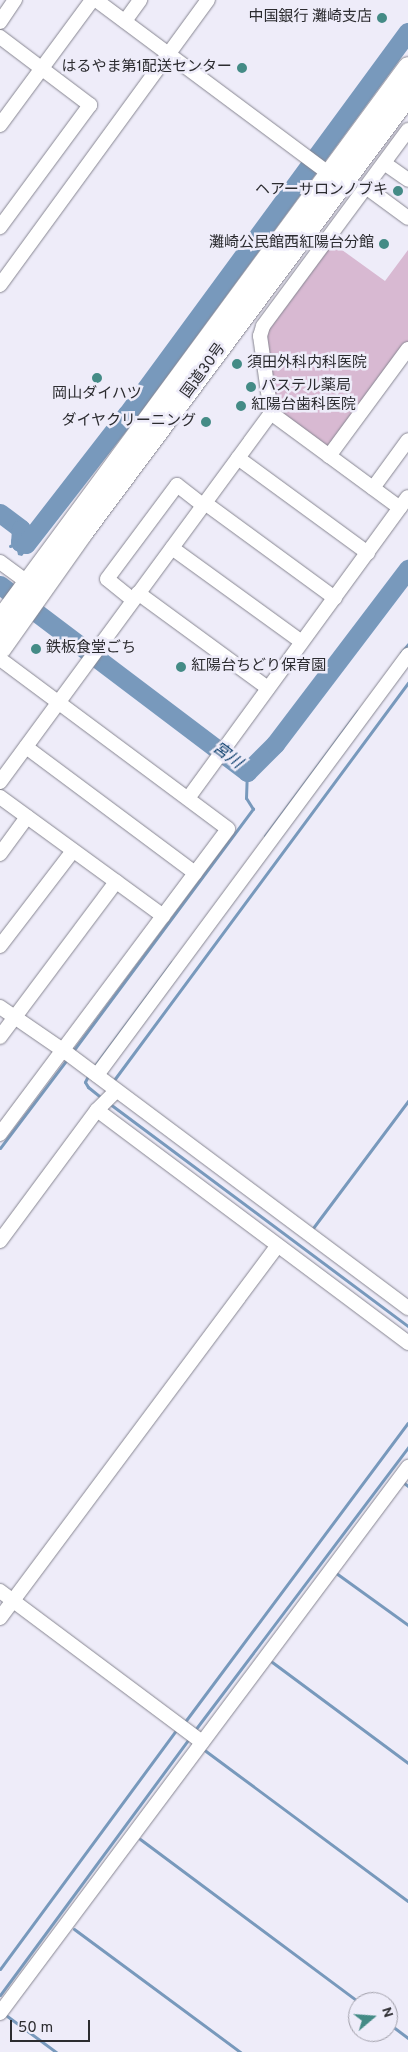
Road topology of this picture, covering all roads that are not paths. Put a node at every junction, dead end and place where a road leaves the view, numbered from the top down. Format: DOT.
graph roads {
  1 [pos="15,0"];
  2 [pos="92,0"];
  3 [pos="96,0"];
  4 [pos="140,0"];
  5 [pos="208,0"];
  6 [pos="125,21"];
  7 [pos="0,22"];
  8 [pos="0,37"];
  9 [pos="169,54"];
  10 [pos="408,67"];
  11 [pos="42,69"];
  12 [pos="408,94"];
  13 [pos="0,126"];
  14 [pos="408,130"];
  15 [pos="384,163"];
  16 [pos="325,170"];
  17 [pos="408,180"];
  18 [pos="366,187"];
  19 [pos="408,218"];
  20 [pos="0,227"];
  21 [pos="0,285"];
  22 [pos="408,349"];
  23 [pos="271,413"];
  24 [pos="408,440"];
  25 [pos="329,456"];
  26 [pos="238,458"];
  27 [pos="373,488"];
  28 [pos="404,502"];
  29 [pos="204,504"];
  30 [pos="172,548"];
  31 [pos="368,553"];
  32 [pos="0,562"];
  33 [pos="32,589"];
  34 [pos="136,597"];
  35 [pos="335,598"];
  36 [pos="9,621"];
  37 [pos="302,642"];
  38 [pos="0,648"];
  39 [pos="408,655"];
  40 [pos="0,659"];
  41 [pos="268,688"];
  42 [pos="60,702"];
  43 [pos="26,747"];
  44 [pos="0,782"];
  45 [pos="0,797"];
  46 [pos="189,797"];
  47 [pos="27,817"];
  48 [pos="73,851"];
  49 [pos="0,854"];
  50 [pos="195,872"];
  51 [pos="116,882"];
  52 [pos="163,916"];
  53 [pos="0,946"];
  54 [pos="0,1007"];
  55 [pos="14,1018"];
  56 [pos="0,1037"];
  57 [pos="68,1054"];
  58 [pos="93,1072"];
  59 [pos="107,1101"];
  60 [pos="0,1134"];
  61 [pos="0,1241"];
  62 [pos="277,1246"];
  63 [pos="408,1308"];
  64 [pos="408,1343"];
  65 [pos="408,1467"];
  66 [pos="7,1596"];
  67 [pos="0,1618"];
  68 [pos="196,1737"];
  69 [pos="0,2013"];
  1 -- 7 [label="street"];
  2 -- 11 [label="street"];
  3 -- 6 [label="street"];
  4 -- 6 [label="street"];
  5 -- 9 [label="street"];
  6 -- 9 [label="street"];
  8 -- 11 [label="street"];
  9 -- 16 [label="street"];
  9 -- 21 [label="street"];
  10 -- 16 [label="highway, 国道30号"];
  11 -- 13 [label="street"];
  11 -- 20 [label="street"];
  12 -- 16 [label="highway, 国道30号"];
  14 -- 15 [label="street"];
  15 -- 17 [label="street"];
  15 -- 18 [label="street"];
  16 -- 33 [label="highway, 国道30号"];
  18 -- 19 [label="street"];
  18 -- 23 [label="street"];
  22 -- 25 [label="street"];
  23 -- 25 [label="street"];
  23 -- 26 [label="street"];
  24 -- 27 [label="street"];
  25 -- 27 [label="street"];
  26 -- 29 [label="street"];
  26 -- 31 [label="street"];
  27 -- 28 [label="street"];
  28 -- 31 [label="street"];
  29 -- 30 [label="street"];
  29 -- 34 [label="street"];
  29 -- 35 [label="street"];
  30 -- 34 [label="street"];
  30 -- 37 [label="street"];
  31 -- 35 [label="street"];
  32 -- 33 [label="street"];
  33 -- 36 [label="highway, 国道30号"];
  34 -- 41 [label="street"];
  34 -- 42 [label="street"];
  35 -- 37 [label="street"];
  36 -- 38 [label="highway, 国道30号"];
  37 -- 41 [label="street"];
  39 -- 58 [label="street"];
  40 -- 42 [label="street"];
  41 -- 46 [label="street"];
  42 -- 43 [label="street"];
  42 -- 46 [label="street"];
  43 -- 44 [label="street"];
  43 -- 50 [label="street"];
  45 -- 47 [label="street"];
  46 -- 50 [label="street"];
  47 -- 48 [label="street"];
  47 -- 49 [label="street"];
  48 -- 51 [label="street"];
  48 -- 53 [label="street"];
  50 -- 52 [label="street"];
  51 -- 52 [label="street"];
  51 -- 55 [label="street"];
  52 -- 57 [label="street"];
  54 -- 55 [label="street"];
  55 -- 56 [label="street"];
  55 -- 57 [label="street"];
  57 -- 58 [label="street"];
  57 -- 60 [label="street"];
  58 -- 59 [label="street"];
  59 -- 61 [label="street"];
  59 -- 62 [label="street"];
  59 -- 63 [label="street"];
  62 -- 64 [label="street"];
  62 -- 66 [label="street"];
  65 -- 68 [label="street"];
  66 -- 67 [label="street"];
  66 -- 68 [label="street"];
  68 -- 69 [label="street"];
}
